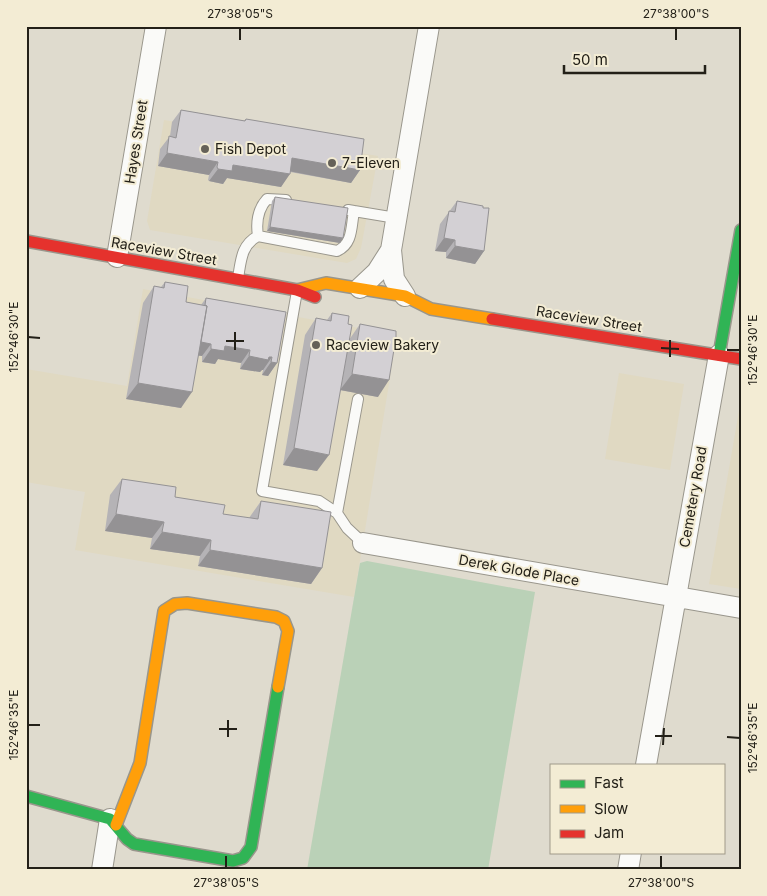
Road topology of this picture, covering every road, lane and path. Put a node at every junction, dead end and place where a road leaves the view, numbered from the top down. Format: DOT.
graph roads {
  1 [pos="156,26"];
  2 [pos="429,26"];
  3 [pos="297,202"];
  4 [pos="335,208"];
  5 [pos="354,211"];
  6 [pos="396,218"];
  7 [pos="741,230"];
  8 [pos="258,236"];
  9 [pos="26,241"];
  10 [pos="390,250"];
  11 [pos="117,257"];
  12 [pos="237,279"];
  13 [pos="360,288"];
  14 [pos="297,290"];
  15 [pos="322,300"];
  16 [pos="411,304"];
  17 [pos="432,309"];
  18 [pos="719,355"];
  19 [pos="741,359"];
  20 [pos="358,399"];
  21 [pos="337,512"];
  22 [pos="363,543"];
  23 [pos="675,597"];
  24 [pos="741,608"];
  25 [pos="646,764"];
  26 [pos="26,796"];
  27 [pos="113,822"];
  28 [pos="631,854"];
  29 [pos="102,870"];
  30 [pos="628,870"];
  1 -- 11 [label="street, Hayes Street"];
  2 -- 6 [label="street"];
  3 -- 8 [label="lane"];
  4 -- 5 [label="lane"];
  5 -- 6 [label="lane"];
  5 -- 8 [label="lane"];
  6 -- 10 [label="street"];
  7 -- 18 [label="street, Cemetery Road"];
  8 -- 12 [label="lane"];
  9 -- 11 [label="street, Raceview Street"];
  10 -- 13 [label="street"];
  10 -- 16 [label="street"];
  11 -- 12 [label="street, Raceview Street"];
  12 -- 14 [label="street, Raceview Street"];
  13 -- 14 [label="street, Raceview Street"];
  13 -- 16 [label="street, Raceview Street"];
  14 -- 15 [label="street, Raceview Street"];
  14 -- 21 [label="lane"];
  16 -- 17 [label="street, Raceview Street"];
  16 -- 17 [label="street, Raceview Street"];
  17 -- 18 [label="street, Raceview Street"];
  18 -- 19 [label="street, Raceview Street"];
  18 -- 23 [label="street, Cemetery Road"];
  20 -- 21 [label="lane"];
  21 -- 22 [label="lane"];
  22 -- 23 [label="street, Derek Glode Place"];
  23 -- 24 [label="street, Derek Glode Place"];
  23 -- 25 [label="street, Cemetery Road"];
  26 -- 27 [label="street"];
  27 -- 27 [label="street"];
  27 -- 29 [label="street"];
  28 -- 30 [label="street"];
}
